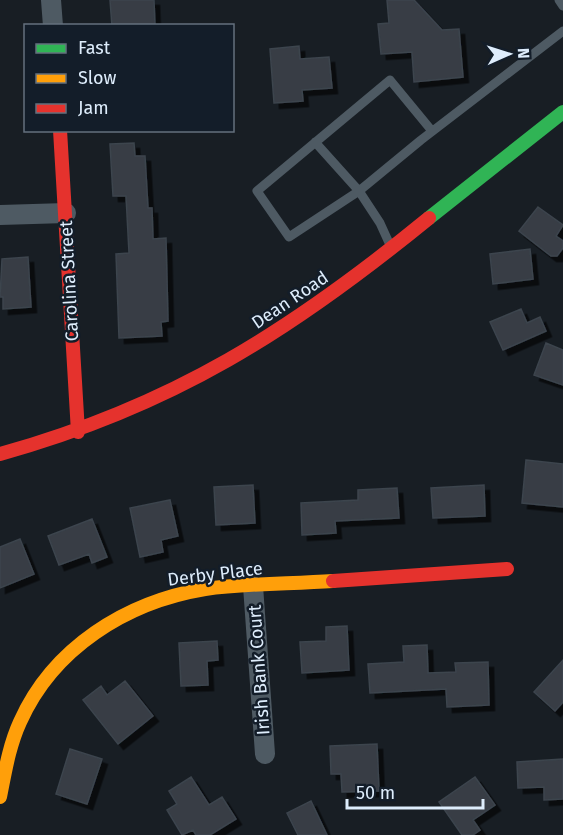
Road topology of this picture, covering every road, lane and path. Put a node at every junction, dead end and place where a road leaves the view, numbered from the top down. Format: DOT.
graph roads {
  1 [pos="51,0"];
  2 [pos="559,0"];
  3 [pos="563,6"];
  4 [pos="52,24"];
  5 [pos="563,31"];
  6 [pos="563,112"];
  7 [pos="432,131"];
  8 [pos="60,132"];
  9 [pos="315,142"];
  10 [pos="359,191"];
  11 [pos="66,213"];
  12 [pos="0,215"];
  13 [pos="391,249"];
  14 [pos="78,432"];
  15 [pos="0,454"];
  16 [pos="507,569"];
  17 [pos="253,586"];
  18 [pos="265,754"];
  19 [pos="0,797"];
  1 -- 4 [label="street"];
  2 -- 3 [label="lane"];
  5 -- 7 [label="lane"];
  6 -- 13 [label="street, Dean Road"];
  7 -- 9 [label="lane"];
  7 -- 10 [label="lane"];
  8 -- 11 [label="street, Carolina Street"];
  9 -- 10 [label="lane"];
  9 -- 10 [label="lane"];
  10 -- 13 [label="lane"];
  11 -- 12 [label="street"];
  11 -- 14 [label="street, Carolina Street"];
  13 -- 14 [label="street, Dean Road"];
  14 -- 15 [label="street, Dean Road"];
  16 -- 17 [label="street, Derby Place"];
  17 -- 18 [label="street, Irish Bank Court"];
  17 -- 19 [label="street, Derby Place"];
}
